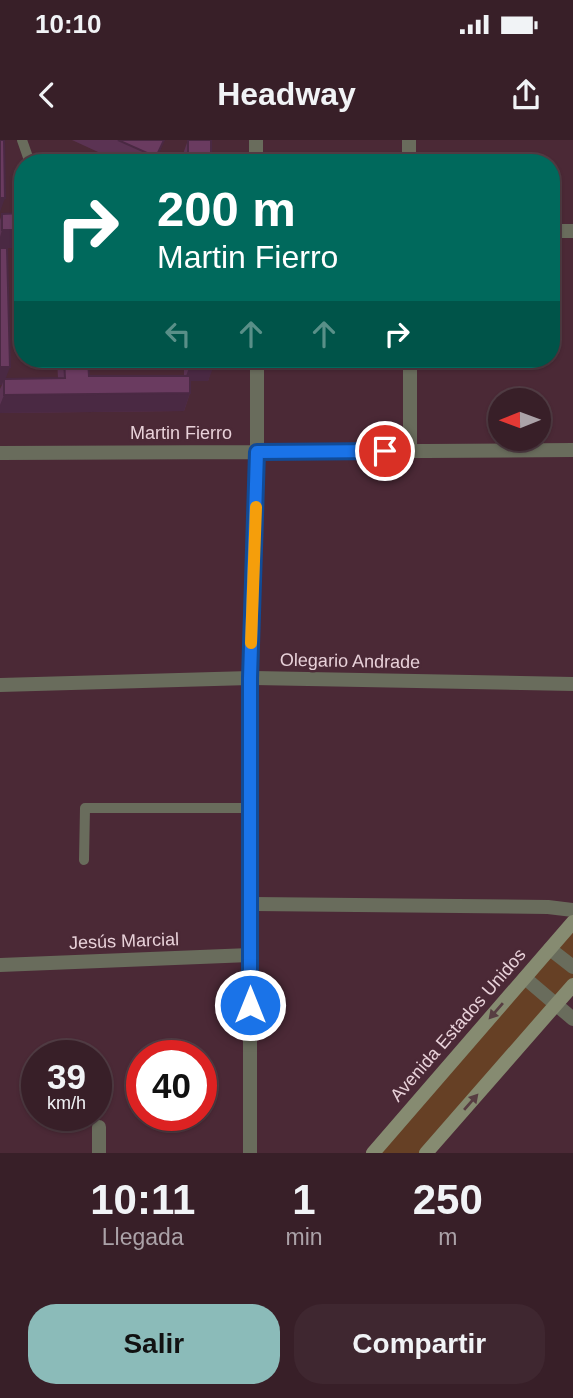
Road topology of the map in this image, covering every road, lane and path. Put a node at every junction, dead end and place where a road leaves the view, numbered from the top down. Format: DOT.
graph roads {
  1 [pos="257,368"];
  2 [pos="410,368"];
  3 [pos="573,450"];
  4 [pos="410,451"];
  5 [pos="257,452"];
  6 [pos="0,453"];
  7 [pos="250,678"];
  8 [pos="573,684"];
  9 [pos="0,685"];
  10 [pos="250,808"];
  11 [pos="84,860"];
  12 [pos="250,904"];
  13 [pos="573,910"];
  14 [pos="573,922"];
  15 [pos="550,949"];
  16 [pos="250,956"];
  17 [pos="0,965"];
  18 [pos="573,967"];
  19 [pos="525,978"];
  20 [pos="573,985"];
  21 [pos="556,1004"];
  22 [pos="573,1019"];
  23 [pos="99,1131"];
  24 [pos="99,1153"];
  25 [pos="250,1153"];
  26 [pos="373,1153"];
  27 [pos="426,1153"];
  1 -- 5 [label="street"];
  2 -- 4 [label="street"];
  3 -- 4 [label="street, Martin Fierro"];
  4 -- 5 [label="street, Martin Fierro"];
  5 -- 6 [label="street, Martin Fierro"];
  5 -- 7 [label="street"];
  7 -- 8 [label="street, Olegario Andrade"];
  7 -- 9 [label="street, Olegario Andrade"];
  7 -- 10 [label="street"];
  10 -- 11 [label="lane"];
  10 -- 12 [label="street"];
  12 -- 13 [label="street"];
  12 -- 16 [label="street"];
  14 -- 15 [label="main road, Avenida Estados Unidos"];
  15 -- 18 [label="street"];
  15 -- 19 [label="main road, Avenida Estados Unidos"];
  16 -- 17 [label="street, Jesús Marcial"];
  16 -- 25 [label="street"];
  19 -- 21 [label="street"];
  19 -- 26 [label="main road, Avenida Estados Unidos, one-way"];
  20 -- 21 [label="main road"];
  21 -- 22 [label="street"];
  27 -- 21 [label="main road, one-way"];
  23 -- 24 [label="street"];
}
